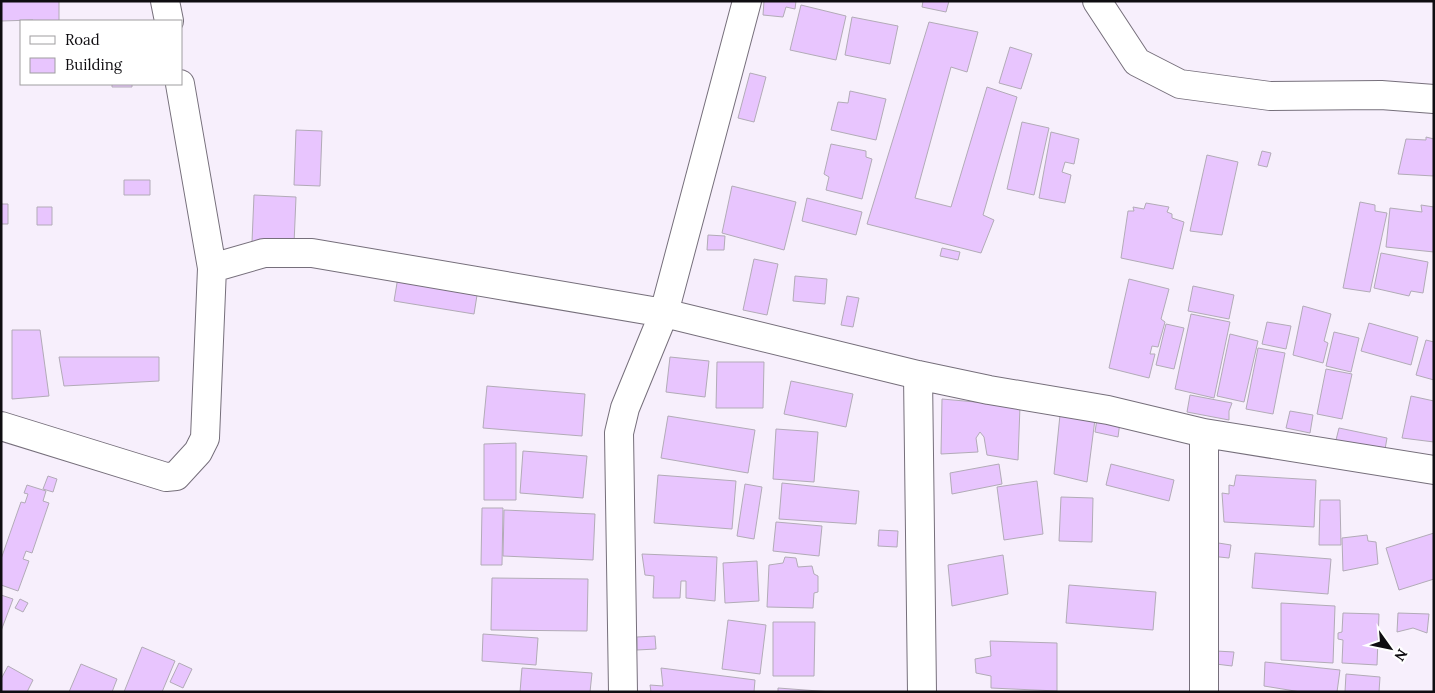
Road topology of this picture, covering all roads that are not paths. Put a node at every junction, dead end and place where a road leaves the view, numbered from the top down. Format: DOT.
graph roads {
  1 [pos="165,1"];
  2 [pos="747,1"];
  3 [pos="1097,1"];
  4 [pos="169,20"];
  5 [pos="180,85"];
  6 [pos="1434,99"];
  7 [pos="212,268"];
  8 [pos="664,313"];
  9 [pos="918,375"];
  10 [pos="1,426"];
  11 [pos="1204,434"];
  12 [pos="1434,470"];
  13 [pos="623,692"];
  14 [pos="922,692"];
  15 [pos="1204,692"];
  1 -- 4 [label="street"];
  2 -- 8 [label="street"];
  3 -- 6 [label="street"];
  5 -- 7 [label="street"];
  7 -- 8 [label="street"];
  7 -- 10 [label="street"];
  8 -- 9 [label="street"];
  8 -- 13 [label="street"];
  9 -- 11 [label="street"];
  9 -- 14 [label="street"];
  11 -- 12 [label="street"];
  11 -- 15 [label="street"];
}
